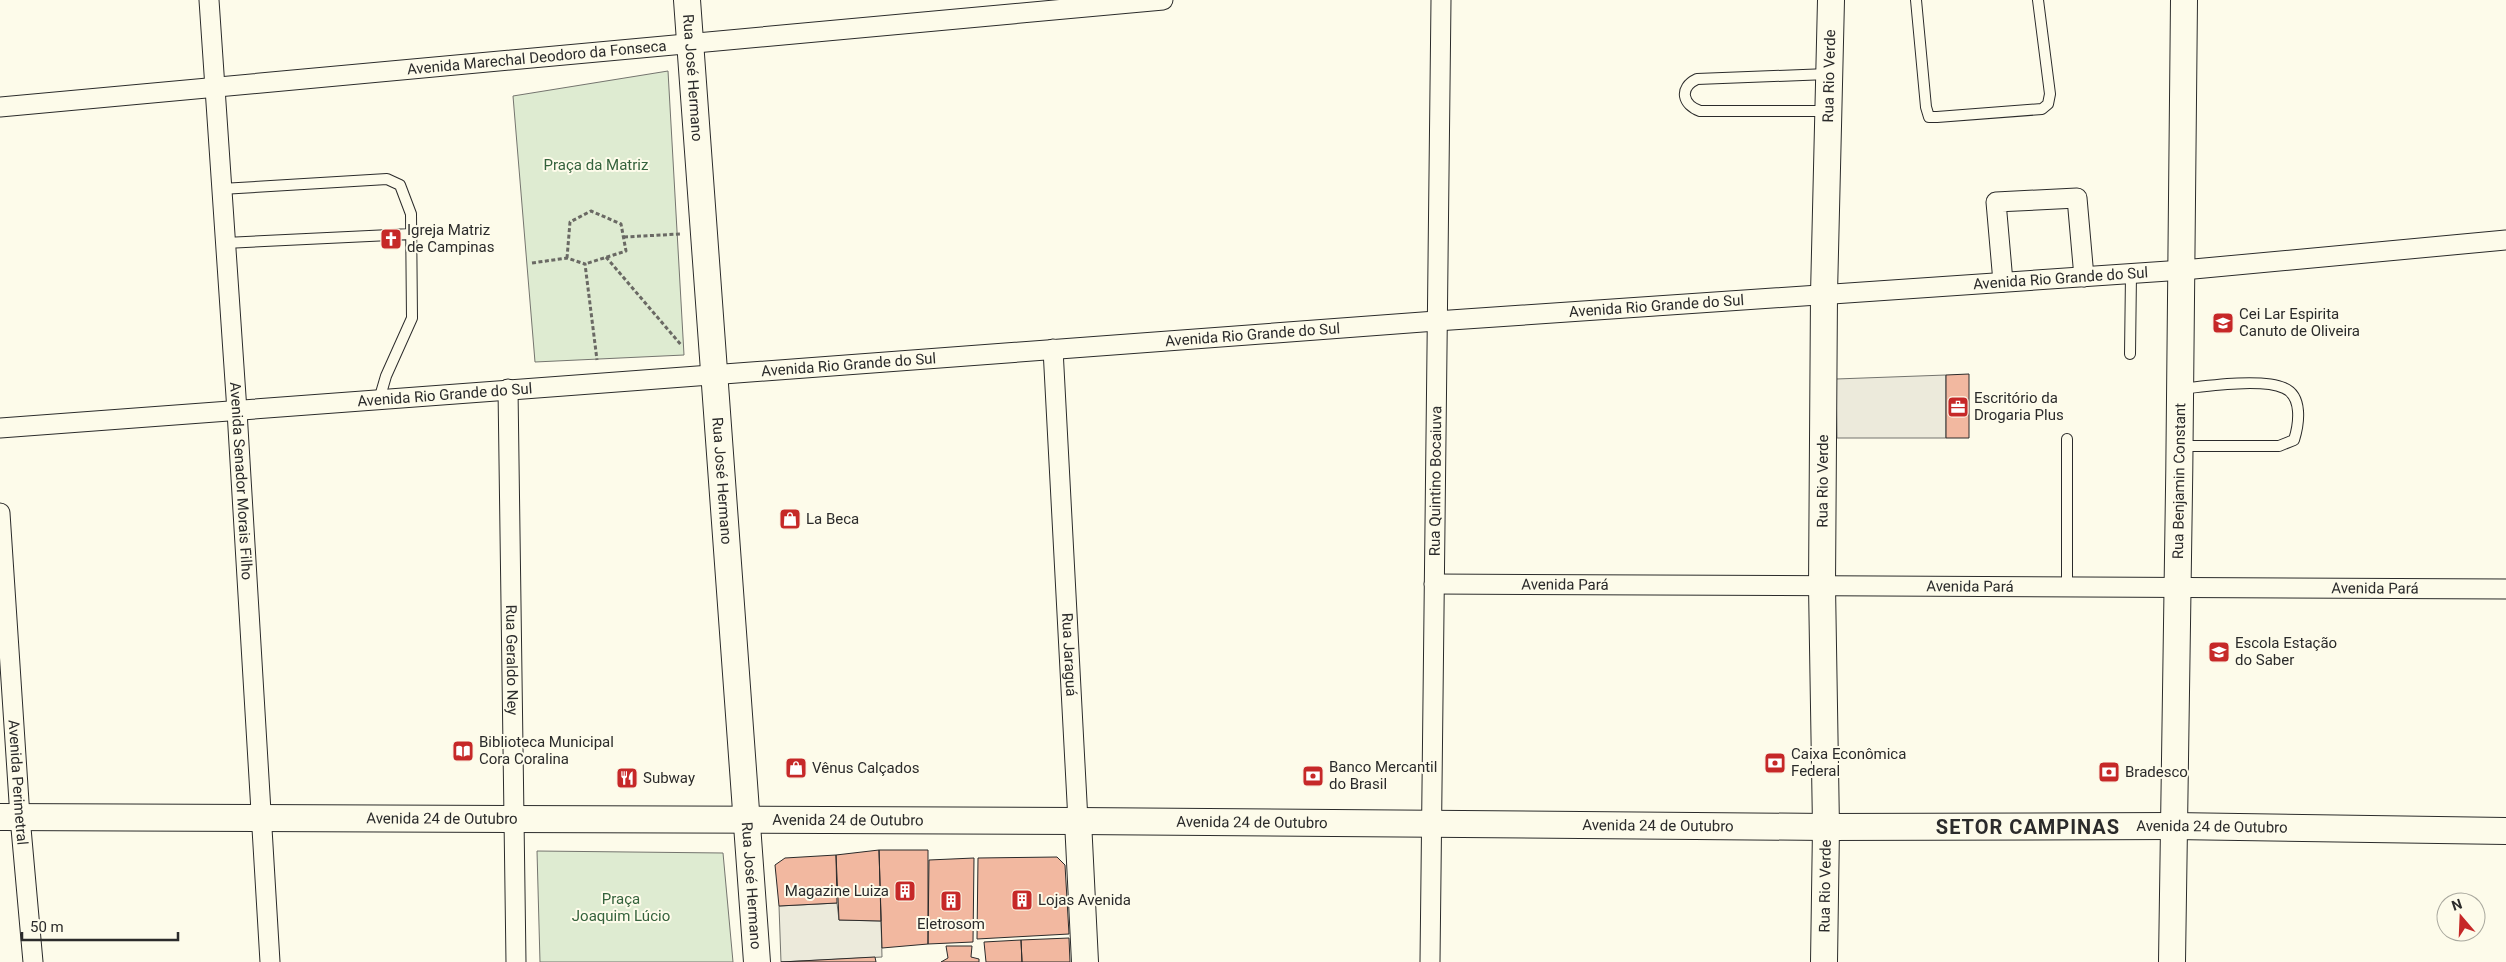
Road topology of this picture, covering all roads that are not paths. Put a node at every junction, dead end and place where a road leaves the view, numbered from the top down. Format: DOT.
graph roads {
  1 [pos="208,0"];
  2 [pos="687,0"];
  3 [pos="1164,0"];
  4 [pos="1441,0"];
  5 [pos="1831,0"];
  6 [pos="1916,0"];
  7 [pos="2038,0"];
  8 [pos="2184,0"];
  9 [pos="1030,6"];
  10 [pos="690,42"];
  11 [pos="1829,74"];
  12 [pos="214,87"];
  13 [pos="0,107"];
  14 [pos="1828,111"];
  15 [pos="221,189"];
  16 [pos="411,234"];
  17 [pos="2506,240"];
  18 [pos="225,243"];
  19 [pos="2183,270"];
  20 [pos="2131,274"];
  21 [pos="2084,277"];
  22 [pos="2003,282"];
  23 [pos="1824,294"];
  24 [pos="1436,321"];
  25 [pos="1053,349"];
  26 [pos="2130,354"];
  27 [pos="715,376"];
  28 [pos="508,389"];
  29 [pos="2180,389"];
  30 [pos="379,400"];
  31 [pos="237,411"];
  32 [pos="0,428"];
  33 [pos="2067,439"];
  34 [pos="2179,446"];
  35 [pos="0,513"];
  36 [pos="1,537"];
  37 [pos="1434,584"];
  38 [pos="1822,586"];
  39 [pos="2068,587"];
  40 [pos="2176,587"];
  41 [pos="2506,589"];
  42 [pos="10,817"];
  43 [pos="260,818"];
  44 [pos="512,819"];
  45 [pos="747,820"];
  46 [pos="1078,821"];
  47 [pos="1432,824"];
  48 [pos="2174,826"];
  49 [pos="1826,827"];
  50 [pos="2506,831"];
  51 [pos="33,962"];
  52 [pos="270,962"];
  53 [pos="516,962"];
  54 [pos="757,962"];
  55 [pos="1085,962"];
  56 [pos="1430,962"];
  57 [pos="1824,962"];
  58 [pos="2172,962"];
  1 -- 12 [label="street, Avenida Senador Morais Filho"];
  2 -- 10 [label="street, Rua José Hermano"];
  3 -- 9 [label="street, Avenida Marechal Deodoro da Fonseca"];
  4 -- 24 [label="street, Rua Quintino Bocaiuva"];
  5 -- 11 [label="street, Rua Rio Verde"];
  6 -- 7 [label="lane"];
  8 -- 19 [label="street, Rua Benjamin Constant"];
  9 -- 10 [label="street, Avenida Marechal Deodoro da Fonseca"];
  10 -- 12 [label="street, Avenida Marechal Deodoro da Fonseca"];
  10 -- 27 [label="street, Rua José Hermano"];
  11 -- 14 [label="street, Rua Rio Verde"];
  11 -- 14 [label="lane"];
  12 -- 13 [label="street, Avenida Marechal Deodoro da Fonseca"];
  12 -- 15 [label="street, Avenida Senador Morais Filho"];
  14 -- 23 [label="street, Rua Rio Verde"];
  15 -- 16 [label="lane"];
  15 -- 18 [label="street, Avenida Senador Morais Filho"];
  16 -- 18 [label="lane"];
  16 -- 30 [label="lane"];
  17 -- 19 [label="street, Avenida Rio Grande do Sul"];
  18 -- 31 [label="street, Avenida Senador Morais Filho"];
  19 -- 20 [label="street, Avenida Rio Grande do Sul"];
  19 -- 29 [label="street, Rua Benjamin Constant"];
  20 -- 21 [label="street, Avenida Rio Grande do Sul"];
  20 -- 26 [label="lane"];
  21 -- 22 [label="street, Avenida Rio Grande do Sul"];
  21 -- 22 [label="street"];
  22 -- 23 [label="street, Avenida Rio Grande do Sul"];
  23 -- 24 [label="street, Avenida Rio Grande do Sul"];
  23 -- 38 [label="street, Rua Rio Verde"];
  24 -- 25 [label="street, Avenida Rio Grande do Sul"];
  24 -- 37 [label="street, Rua Quintino Bocaiuva"];
  25 -- 27 [label="street, Avenida Rio Grande do Sul"];
  25 -- 46 [label="street, Rua Jaraguá"];
  27 -- 28 [label="street, Avenida Rio Grande do Sul"];
  27 -- 45 [label="street, Rua José Hermano"];
  28 -- 30 [label="street, Avenida Rio Grande do Sul"];
  28 -- 44 [label="street, Rua Geraldo Ney"];
  29 -- 34 [label="street, Rua Benjamin Constant"];
  29 -- 34 [label="lane"];
  30 -- 31 [label="street, Avenida Rio Grande do Sul"];
  31 -- 32 [label="street, Avenida Rio Grande do Sul"];
  31 -- 43 [label="street, Avenida Senador Morais Filho"];
  33 -- 39 [label="lane"];
  34 -- 40 [label="street, Rua Benjamin Constant"];
  35 -- 36 [label="street, Avenida Perimetral"];
  36 -- 42 [label="street, Avenida Perimetral"];
  37 -- 38 [label="street, Avenida Pará"];
  37 -- 47 [label="street, Rua Quintino Bocaiuva"];
  38 -- 39 [label="street, Avenida Pará"];
  38 -- 49 [label="street, Rua Rio Verde"];
  39 -- 40 [label="street, Avenida Pará"];
  40 -- 41 [label="street, Avenida Pará"];
  40 -- 48 [label="street, Rua Benjamin Constant"];
  42 -- 43 [label="street, Avenida 24 de Outubro"];
  42 -- 51 [label="street, Avenida Perimetral"];
  43 -- 44 [label="street, Avenida 24 de Outubro"];
  43 -- 52 [label="street, Avenida Senador Morais Filho"];
  44 -- 45 [label="street, Avenida 24 de Outubro"];
  44 -- 53 [label="street, Rua Geraldo Ney"];
  45 -- 46 [label="street, Avenida 24 de Outubro"];
  45 -- 54 [label="street, Rua José Hermano"];
  46 -- 47 [label="street, Avenida 24 de Outubro"];
  46 -- 55 [label="street, Rua Jaraguá"];
  47 -- 49 [label="street, Avenida 24 de Outubro"];
  47 -- 56 [label="street, Rua Quintino Bocaiuva"];
  48 -- 49 [label="street, Avenida 24 de Outubro"];
  48 -- 50 [label="street, Avenida 24 de Outubro"];
  48 -- 58 [label="street, Rua Benjamin Constant"];
  49 -- 57 [label="street, Rua Rio Verde"];
}
